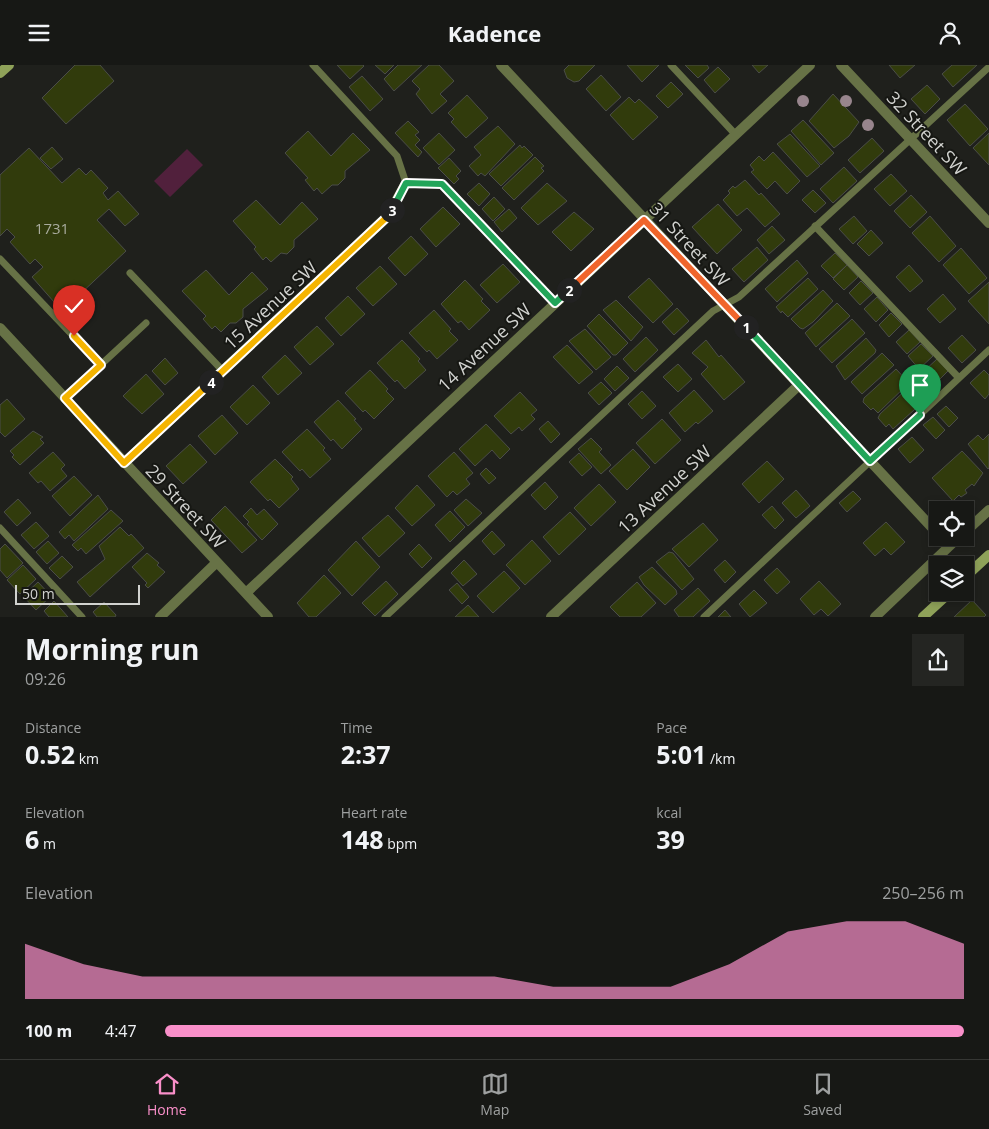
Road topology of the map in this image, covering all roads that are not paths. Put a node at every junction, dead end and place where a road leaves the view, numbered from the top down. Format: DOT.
graph roads {
  1 [pos="9,65"];
  2 [pos="313,65"];
  3 [pos="501,65"];
  4 [pos="671,65"];
  5 [pos="810,65"];
  6 [pos="841,65"];
  7 [pos="989,67"];
  8 [pos="0,73"];
  9 [pos="736,135"];
  10 [pos="910,139"];
  11 [pos="406,183"];
  12 [pos="644,220"];
  13 [pos="989,223"];
  14 [pos="815,226"];
  15 [pos="0,259"];
  16 [pos="130,273"];
  17 [pos="555,303"];
  18 [pos="726,306"];
  19 [pos="146,323"];
  20 [pos="0,328"];
  21 [pos="989,350"];
  22 [pos="101,365"];
  23 [pos="223,371"];
  24 [pos="959,378"];
  25 [pos="799,385"];
  26 [pos="65,398"];
  27 [pos="870,461"];
  28 [pos="124,463"];
  29 [pos="989,510"];
  30 [pos="929,524"];
  31 [pos="974,524"];
  32 [pos="0,528"];
  33 [pos="949,547"];
  34 [pos="989,555"];
  35 [pos="217,562"];
  36 [pos="974,569"];
  37 [pos="246,593"];
  38 [pos="940,601"];
  39 [pos="82,617"];
  40 [pos="160,617"];
  41 [pos="268,617"];
  42 [pos="385,617"];
  43 [pos="550,617"];
  44 [pos="704,617"];
  45 [pos="875,617"];
  46 [pos="923,617"];
  1 -- 8 [label="main road"];
  2 -- 11 [label="lane"];
  3 -- 12 [label="street, 31 Street SW"];
  4 -- 9 [label="lane"];
  5 -- 9 [label="street, 14 Avenue SW"];
  6 -- 10 [label="street, 32 Street SW"];
  7 -- 10 [label="lane"];
  9 -- 12 [label="street, 14 Avenue SW"];
  10 -- 13 [label="street, 32 Street SW"];
  10 -- 14 [label="lane"];
  11 -- 17 [label="lane"];
  11 -- 23 [label="street, 15 Avenue SW"];
  12 -- 17 [label="street, 14 Avenue SW"];
  12 -- 18 [label="street, 31 Street SW"];
  14 -- 18 [label="lane"];
  14 -- 24 [label="lane"];
  15 -- 22 [label="lane"];
  16 -- 23 [label="lane"];
  17 -- 37 [label="street, 14 Avenue SW"];
  18 -- 25 [label="street, 31 Street SW"];
  18 -- 42 [label="lane"];
  19 -- 22 [label="lane"];
  20 -- 26 [label="street, 29 Street SW"];
  21 -- 24 [label="lane"];
  22 -- 26 [label="lane"];
  23 -- 28 [label="street, 15 Avenue SW"];
  24 -- 27 [label="lane"];
  25 -- 27 [label="street, 31 Street SW"];
  25 -- 43 [label="street, 13 Avenue SW"];
  26 -- 28 [label="street, 29 Street SW"];
  27 -- 30 [label="street, 31 Street SW"];
  27 -- 44 [label="lane"];
  28 -- 35 [label="street, 29 Street SW"];
  29 -- 31 [label="street"];
  32 -- 39 [label="lane"];
  33 -- 45 [label="street"];
  34 -- 36 [label="main road"];
  35 -- 37 [label="street, 29 Street SW"];
  35 -- 40 [label="street"];
  37 -- 41 [label="street, 29 Street SW"];
  38 -- 46 [label="main road"];
}
